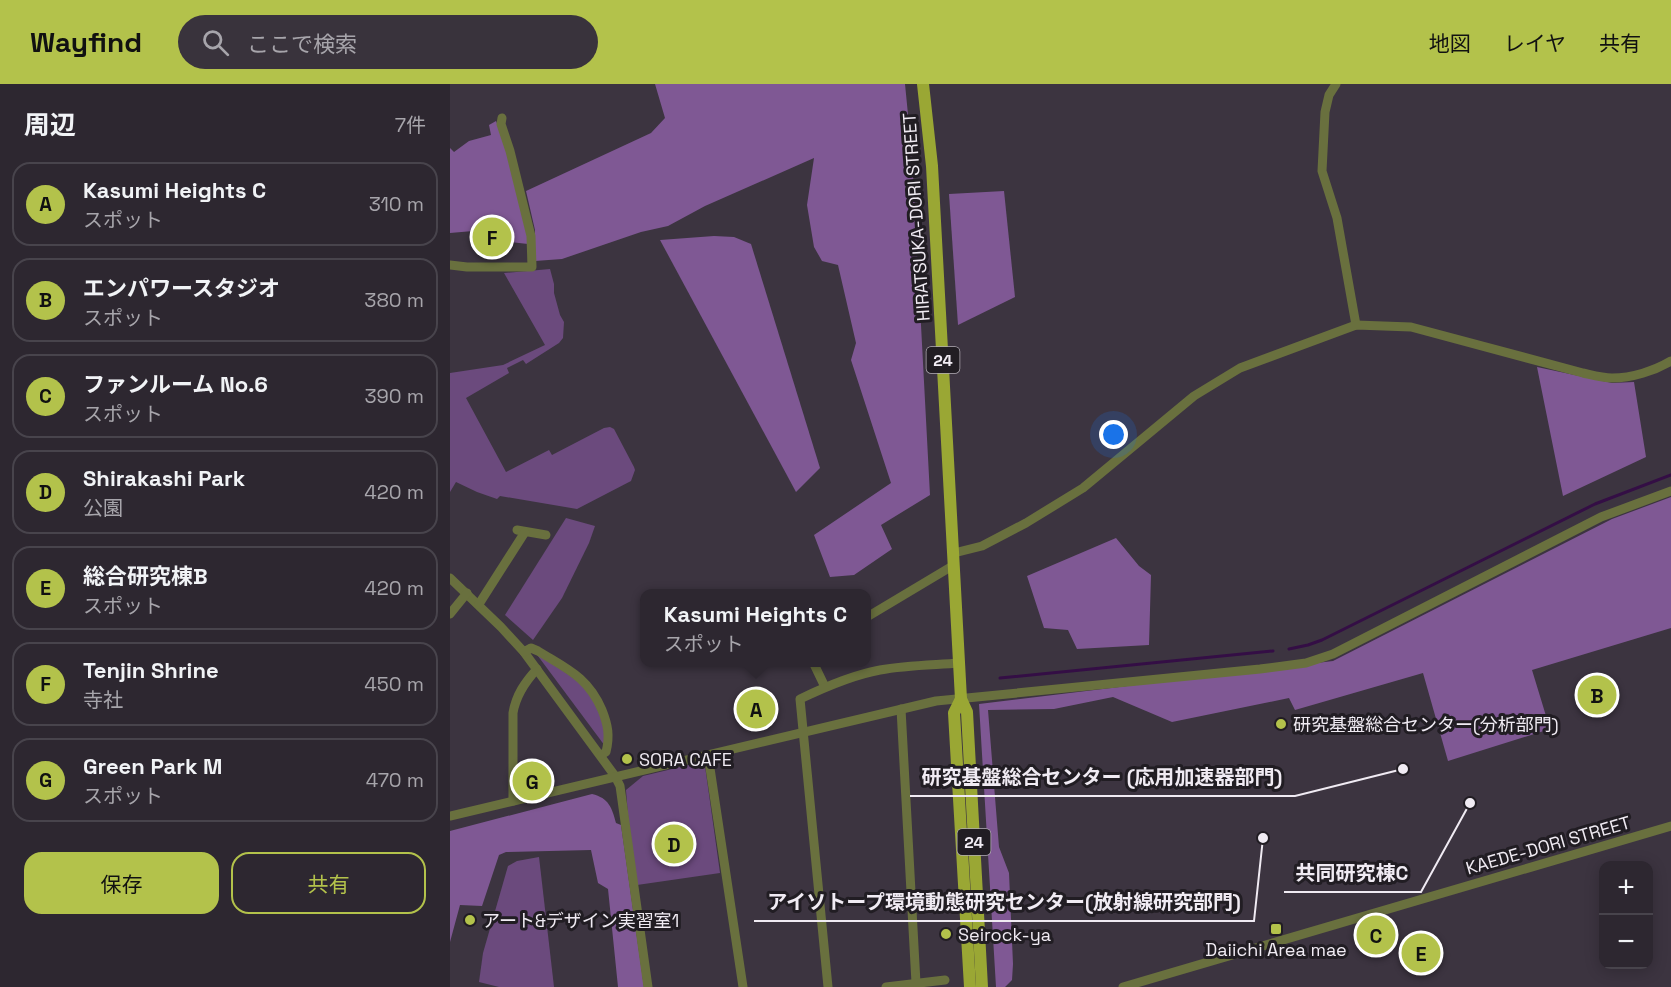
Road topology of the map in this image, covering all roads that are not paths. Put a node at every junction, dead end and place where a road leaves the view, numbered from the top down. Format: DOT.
graph roads {
  1 [pos="923,84"];
  2 [pos="1336,84"];
  3 [pos="502,118"];
  4 [pos="450,265"];
  5 [pos="1356,325"];
  6 [pos="1671,361"];
  7 [pos="1671,491"];
  8 [pos="546,535"];
  9 [pos="954,559"];
  10 [pos="450,578"];
  11 [pos="467,593"];
  12 [pos="479,604"];
  13 [pos="450,614"];
  14 [pos="871,614"];
  15 [pos="524,652"];
  16 [pos="959,663"];
  17 [pos="815,667"];
  18 [pos="537,669"];
  19 [pos="825,687"];
  20 [pos="961,699"];
  21 [pos="901,709"];
  22 [pos="803,732"];
  23 [pos="601,755"];
  24 [pos="708,755"];
  25 [pos="615,777"];
  26 [pos="513,801"];
  27 [pos="450,816"];
  28 [pos="1671,826"];
  29 [pos="945,980"];
  30 [pos="916,983"];
  31 [pos="648,987"];
  32 [pos="743,987"];
  33 [pos="828,987"];
  34 [pos="886,987"];
  35 [pos="970,987"];
  36 [pos="982,987"];
  37 [pos="1124,987"];
  1 -- 9 [label="main road, HIRATSUKA-DORI STREET / 24"];
  2 -- 5 [label="street"];
  3 -- 4 [label="street"];
  5 -- 6 [label="street"];
  5 -- 9 [label="street"];
  7 -- 20 [label="street"];
  8 -- 12 [label="street"];
  9 -- 14 [label="street"];
  9 -- 16 [label="main road, HIRATSUKA-DORI STREET / 24"];
  10 -- 11 [label="street"];
  11 -- 12 [label="street"];
  11 -- 13 [label="street"];
  12 -- 15 [label="street"];
  15 -- 18 [label="street"];
  15 -- 23 [label="street"];
  16 -- 19 [label="street"];
  16 -- 20 [label="main road, 24"];
  17 -- 19 [label="street"];
  18 -- 23 [label="street"];
  18 -- 26 [label="street"];
  19 -- 22 [label="street"];
  20 -- 21 [label="street"];
  20 -- 35 [label="main road, 24"];
  20 -- 36 [label="main road, 24"];
  21 -- 22 [label="street"];
  21 -- 30 [label="street"];
  22 -- 24 [label="street"];
  22 -- 33 [label="street"];
  23 -- 25 [label="street"];
  24 -- 25 [label="street"];
  24 -- 32 [label="street"];
  25 -- 26 [label="street"];
  25 -- 31 [label="street"];
  26 -- 27 [label="street"];
  28 -- 37 [label="street, KAEDE-DORI STREET"];
  29 -- 30 [label="street"];
  30 -- 34 [label="street"];
}
